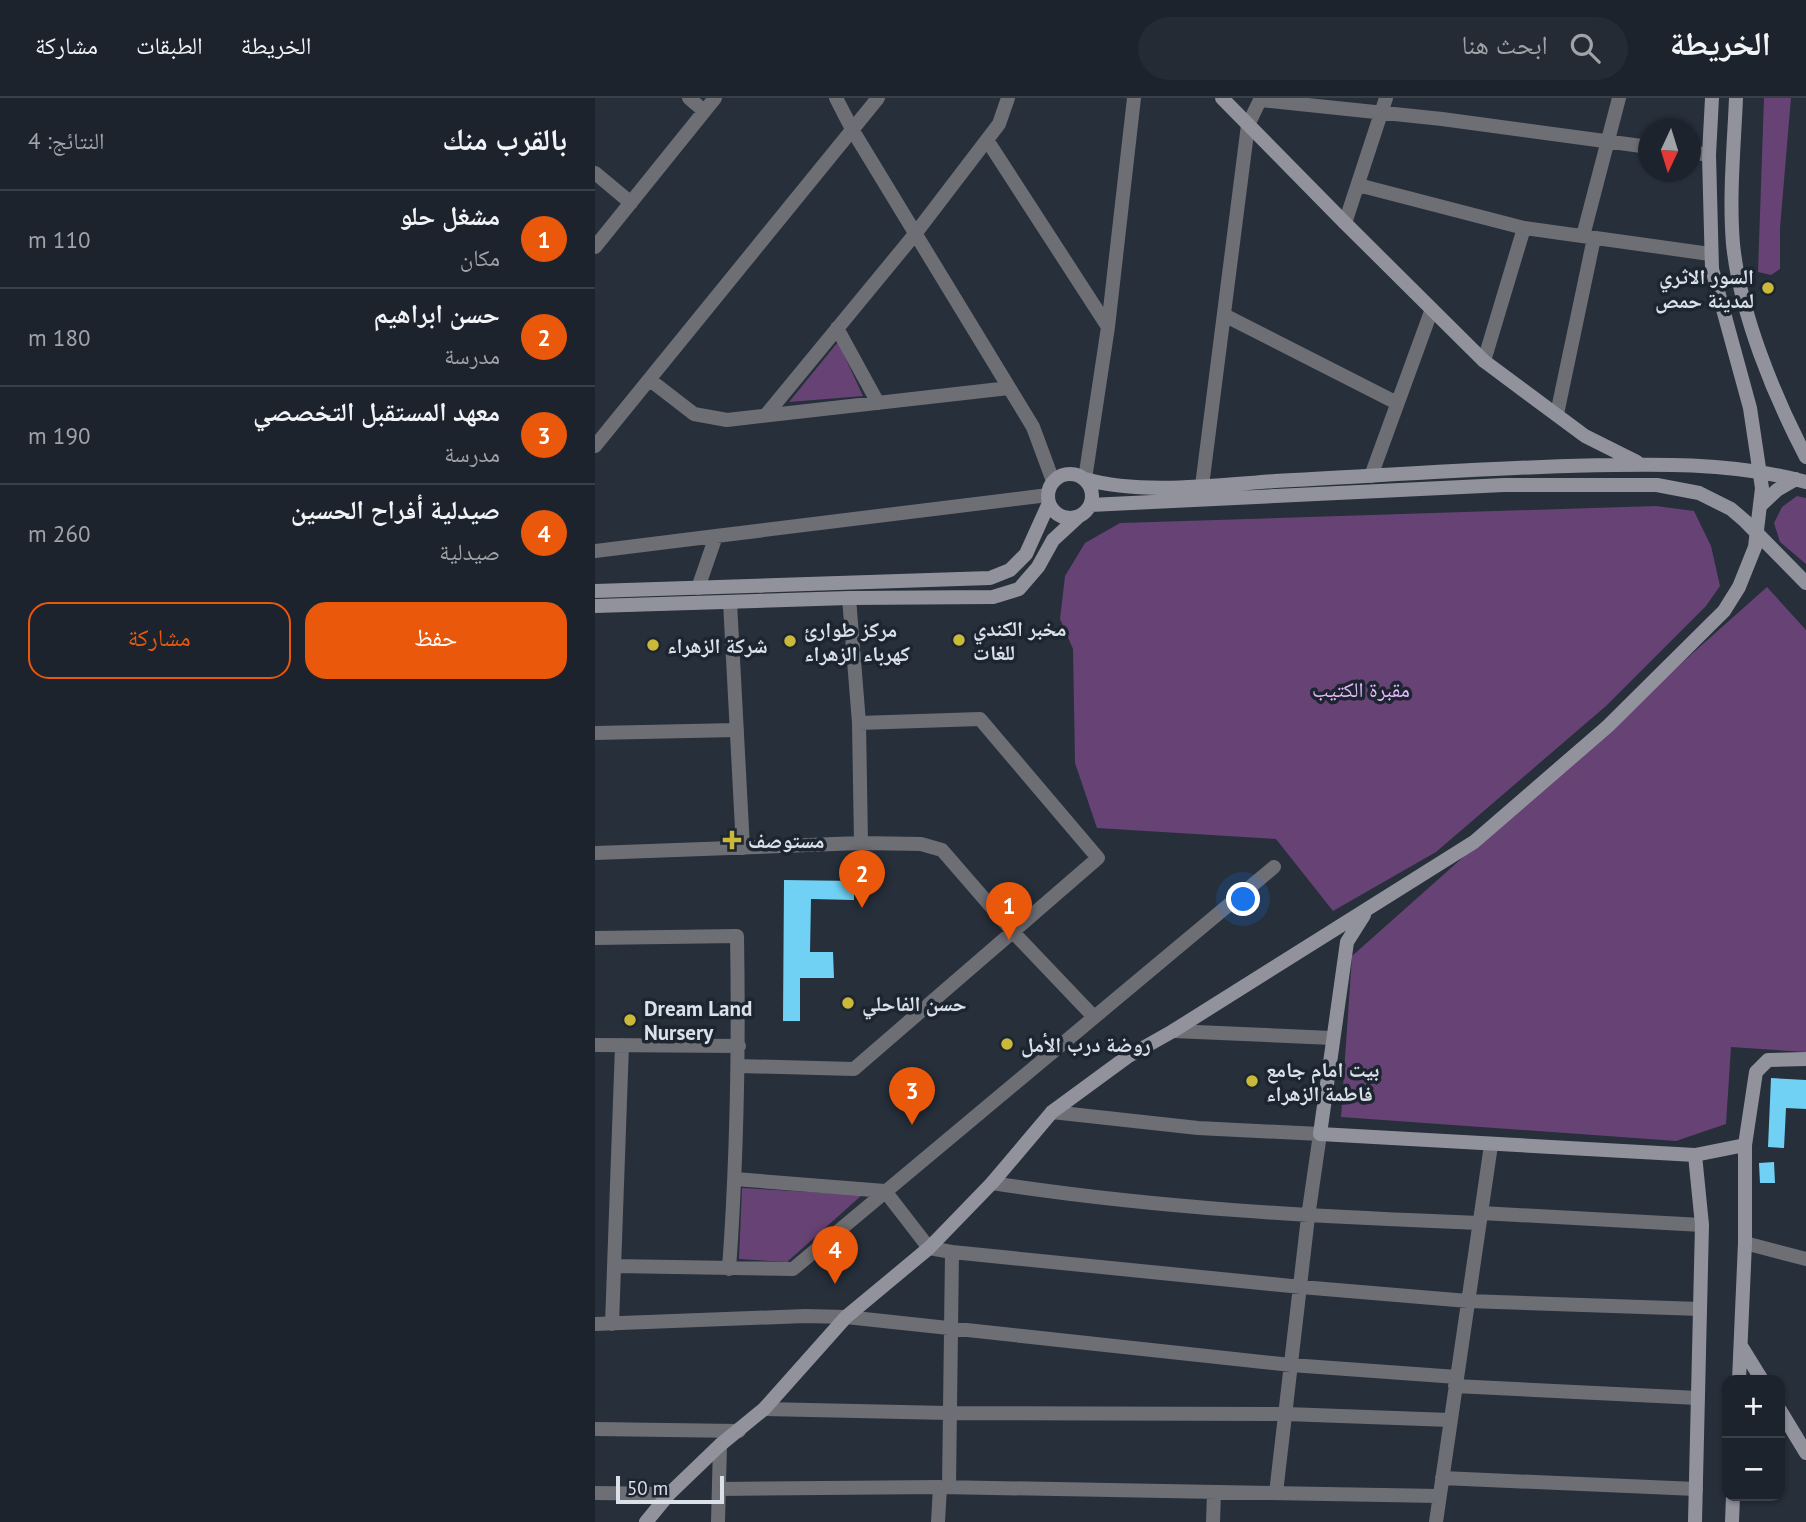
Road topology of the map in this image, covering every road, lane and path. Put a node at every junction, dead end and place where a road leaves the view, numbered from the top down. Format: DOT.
graph roads {
  1 [pos="689,98"];
  2 [pos="715,98"];
  3 [pos="836,98"];
  4 [pos="878,98"];
  5 [pos="1008,98"];
  6 [pos="1134,98"];
  7 [pos="1222,98"];
  8 [pos="1619,98"];
  9 [pos="1712,98"];
  10 [pos="1736,98"];
  11 [pos="1260,99"];
  12 [pos="1383,105"];
  13 [pos="704,111"];
  14 [pos="1248,125"];
  15 [pos="853,131"];
  16 [pos="987,140"];
  17 [pos="1607,142"];
  18 [pos="1638,146"];
  19 [pos="1701,154"];
  20 [pos="1709,155"];
  21 [pos="595,173"];
  22 [pos="1358,185"];
  23 [pos="631,203"];
  24 [pos="1345,223"];
  25 [pos="1524,228"];
  26 [pos="915,234"];
  27 [pos="1588,237"];
  28 [pos="595,247"];
  29 [pos="1710,254"];
  30 [pos="1432,309"];
  31 [pos="1224,315"];
  32 [pos="1108,327"];
  33 [pos="837,328"];
  34 [pos="1484,361"];
  35 [pos="650,380"];
  36 [pos="1009,388"];
  37 [pos="878,403"];
  38 [pos="1397,403"];
  39 [pos="1557,414"];
  40 [pos="765,415"];
  41 [pos="595,446"];
  42 [pos="1806,457"];
  43 [pos="1641,464"];
  44 [pos="1760,472"];
  45 [pos="1371,476"];
  46 [pos="1085,479"];
  47 [pos="1801,480"];
  48 [pos="1202,486"];
  49 [pos="1050,493"];
  50 [pos="1090,505"];
  51 [pos="1761,505"];
  52 [pos="1079,516"];
  53 [pos="1758,534"];
  54 [pos="716,536"];
  55 [pos="595,551"];
  56 [pos="1806,583"];
  57 [pos="698,588"];
  58 [pos="595,591"];
  59 [pos="849,598"];
  60 [pos="730,602"];
  61 [pos="595,606"];
  62 [pos="859,723"];
  63 [pos="737,730"];
  64 [pos="595,733"];
  65 [pos="861,843"];
  66 [pos="743,848"];
  67 [pos="595,853"];
  68 [pos="1274,867"];
  69 [pos="1367,910"];
  70 [pos="1013,932"];
  71 [pos="595,938"];
  72 [pos="1094,1017"];
  73 [pos="1173,1031"];
  74 [pos="1332,1038"];
  75 [pos="595,1045"];
  76 [pos="622,1045"];
  77 [pos="739,1046"];
  78 [pos="1806,1059"];
  79 [pos="739,1066"];
  80 [pos="1052,1112"];
  81 [pos="1320,1134"];
  82 [pos="1491,1144"];
  83 [pos="1745,1145"];
  84 [pos="1695,1155"];
  85 [pos="735,1179"];
  86 [pos="992,1183"];
  87 [pos="885,1191"];
  88 [pos="1308,1217"];
  89 [pos="1480,1218"];
  90 [pos="1702,1225"];
  91 [pos="1745,1243"];
  92 [pos="929,1248"];
  93 [pos="952,1252"];
  94 [pos="1806,1259"];
  95 [pos="614,1266"];
  96 [pos="729,1269"];
  97 [pos="1301,1287"];
  98 [pos="1468,1301"];
  99 [pos="1700,1309"];
  100 [pos="846,1317"];
  101 [pos="595,1324"];
  102 [pos="612,1324"];
  103 [pos="950,1330"];
  104 [pos="1740,1345"];
  105 [pos="1291,1365"];
  106 [pos="1739,1375"];
  107 [pos="1759,1375"];
  108 [pos="1456,1381"];
  109 [pos="1698,1398"];
  110 [pos="764,1409"];
  111 [pos="948,1413"];
  112 [pos="1286,1414"];
  113 [pos="1785,1418"];
  114 [pos="1450,1420"];
  115 [pos="595,1429"];
  116 [pos="739,1431"];
  117 [pos="720,1445"];
  118 [pos="1806,1453"];
  119 [pos="1442,1478"];
  120 [pos="944,1487"];
  121 [pos="719,1489"];
  122 [pos="1696,1489"];
  123 [pos="1214,1492"];
  124 [pos="595,1493"];
  125 [pos="1276,1493"];
  126 [pos="669,1494"];
  127 [pos="1439,1496"];
  128 [pos="1733,1501"];
  129 [pos="646,1522"];
  130 [pos="718,1522"];
  131 [pos="939,1522"];
  132 [pos="1213,1522"];
  133 [pos="1436,1522"];
  134 [pos="1695,1522"];
  135 [pos="1732,1522"];
  1 -- 13 [label="street"];
  2 -- 13 [label="street"];
  3 -- 15 [label="street"];
  4 -- 15 [label="street"];
  5 -- 16 [label="street"];
  6 -- 32 [label="street"];
  7 -- 14 [label="main road"];
  8 -- 17 [label="street"];
  9 -- 20 [label="main road"];
  10 -- 42 [label="main road"];
  11 -- 12 [label="street"];
  11 -- 14 [label="street"];
  12 -- 17 [label="street"];
  12 -- 22 [label="street"];
  13 -- 23 [label="street"];
  14 -- 24 [label="main road"];
  14 -- 31 [label="street"];
  15 -- 26 [label="street"];
  15 -- 35 [label="street"];
  16 -- 26 [label="street"];
  16 -- 32 [label="street"];
  17 -- 18 [label="street"];
  17 -- 27 [label="street"];
  19 -- 20 [label="street"];
  20 -- 29 [label="main road"];
  21 -- 23 [label="street"];
  22 -- 24 [label="street"];
  22 -- 25 [label="street"];
  23 -- 28 [label="street"];
  24 -- 30 [label="main road"];
  25 -- 27 [label="street"];
  25 -- 34 [label="street"];
  26 -- 33 [label="street"];
  26 -- 36 [label="street"];
  27 -- 29 [label="street"];
  27 -- 39 [label="street"];
  29 -- 44 [label="main road"];
  30 -- 34 [label="main road"];
  30 -- 38 [label="street"];
  31 -- 38 [label="street"];
  31 -- 48 [label="street"];
  32 -- 46 [label="street"];
  33 -- 37 [label="street"];
  33 -- 40 [label="street"];
  34 -- 39 [label="main road"];
  35 -- 40 [label="street"];
  35 -- 41 [label="street"];
  36 -- 37 [label="street"];
  36 -- 49 [label="street"];
  37 -- 40 [label="street"];
  38 -- 45 [label="street"];
  39 -- 43 [label="main road"];
  43 -- 44 [label="main road"];
  43 -- 45 [label="main road"];
  44 -- 47 [label="main road"];
  44 -- 51 [label="main road"];
  45 -- 48 [label="main road"];
  46 -- 48 [label="main road"];
  46 -- 49 [label="main road"];
  46 -- 50 [label="main road"];
  47 -- 51 [label="main road"];
  49 -- 52 [label="main road"];
  49 -- 54 [label="street"];
  49 -- 57 [label="main road"];
  50 -- 52 [label="main road"];
  50 -- 53 [label="main road"];
  51 -- 53 [label="main road"];
  52 -- 59 [label="main road"];
  53 -- 56 [label="main road"];
  53 -- 69 [label="main road"];
  54 -- 55 [label="street"];
  54 -- 57 [label="street"];
  57 -- 58 [label="main road"];
  59 -- 60 [label="main road"];
  59 -- 62 [label="street"];
  60 -- 61 [label="main road"];
  60 -- 63 [label="street"];
  62 -- 65 [label="street"];
  62 -- 70 [label="street"];
  63 -- 64 [label="street"];
  63 -- 66 [label="street"];
  65 -- 66 [label="street"];
  65 -- 70 [label="street"];
  66 -- 67 [label="street"];
  68 -- 72 [label="street"];
  69 -- 73 [label="main road"];
  69 -- 74 [label="main road"];
  70 -- 72 [label="street"];
  70 -- 79 [label="street"];
  71 -- 77 [label="street"];
  72 -- 87 [label="street"];
  73 -- 74 [label="street"];
  73 -- 80 [label="main road"];
  74 -- 81 [label="main road"];
  75 -- 76 [label="street"];
  76 -- 77 [label="street"];
  76 -- 95 [label="street"];
  77 -- 79 [label="street"];
  78 -- 83 [label="main road"];
  79 -- 85 [label="street"];
  80 -- 81 [label="street"];
  80 -- 86 [label="main road"];
  81 -- 82 [label="main road"];
  81 -- 88 [label="street"];
  82 -- 84 [label="main road"];
  82 -- 89 [label="street"];
  83 -- 84 [label="main road"];
  83 -- 91 [label="main road"];
  84 -- 90 [label="main road"];
  85 -- 87 [label="street"];
  85 -- 96 [label="street"];
  86 -- 88 [label="street"];
  86 -- 92 [label="main road"];
  87 -- 92 [label="street"];
  87 -- 96 [label="street"];
  88 -- 89 [label="street"];
  88 -- 97 [label="street"];
  89 -- 90 [label="street"];
  89 -- 98 [label="street"];
  90 -- 99 [label="main road"];
  91 -- 94 [label="street"];
  91 -- 104 [label="main road"];
  92 -- 93 [label="street"];
  92 -- 100 [label="main road"];
  93 -- 97 [label="street"];
  93 -- 103 [label="street"];
  95 -- 96 [label="street"];
  95 -- 102 [label="street"];
  97 -- 98 [label="street"];
  97 -- 105 [label="street"];
  98 -- 99 [label="street"];
  98 -- 108 [label="street"];
  99 -- 109 [label="main road"];
  100 -- 102 [label="street"];
  100 -- 103 [label="street"];
  100 -- 110 [label="main road"];
  101 -- 102 [label="street"];
  103 -- 105 [label="street"];
  103 -- 111 [label="street"];
  104 -- 106 [label="main road"];
  104 -- 107 [label="main road"];
  105 -- 108 [label="street"];
  105 -- 112 [label="street"];
  108 -- 109 [label="street"];
  108 -- 114 [label="street"];
  109 -- 122 [label="main road"];
  110 -- 111 [label="street"];
  110 -- 116 [label="main road"];
  111 -- 112 [label="street"];
  111 -- 120 [label="street"];
  112 -- 114 [label="street"];
  112 -- 125 [label="street"];
  113 -- 118 [label="main road"];
  114 -- 119 [label="street"];
  115 -- 116 [label="street"];
  116 -- 117 [label="main road"];
  117 -- 121 [label="street"];
  117 -- 126 [label="main road"];
  119 -- 122 [label="street"];
  119 -- 127 [label="street"];
  120 -- 121 [label="street"];
  120 -- 123 [label="street"];
  120 -- 131 [label="street"];
  121 -- 130 [label="street"];
  122 -- 134 [label="main road"];
  123 -- 125 [label="street"];
  123 -- 132 [label="street"];
  124 -- 126 [label="street"];
  125 -- 127 [label="street"];
  126 -- 129 [label="main road"];
  127 -- 133 [label="street"];
  128 -- 135 [label="main road"];
}
